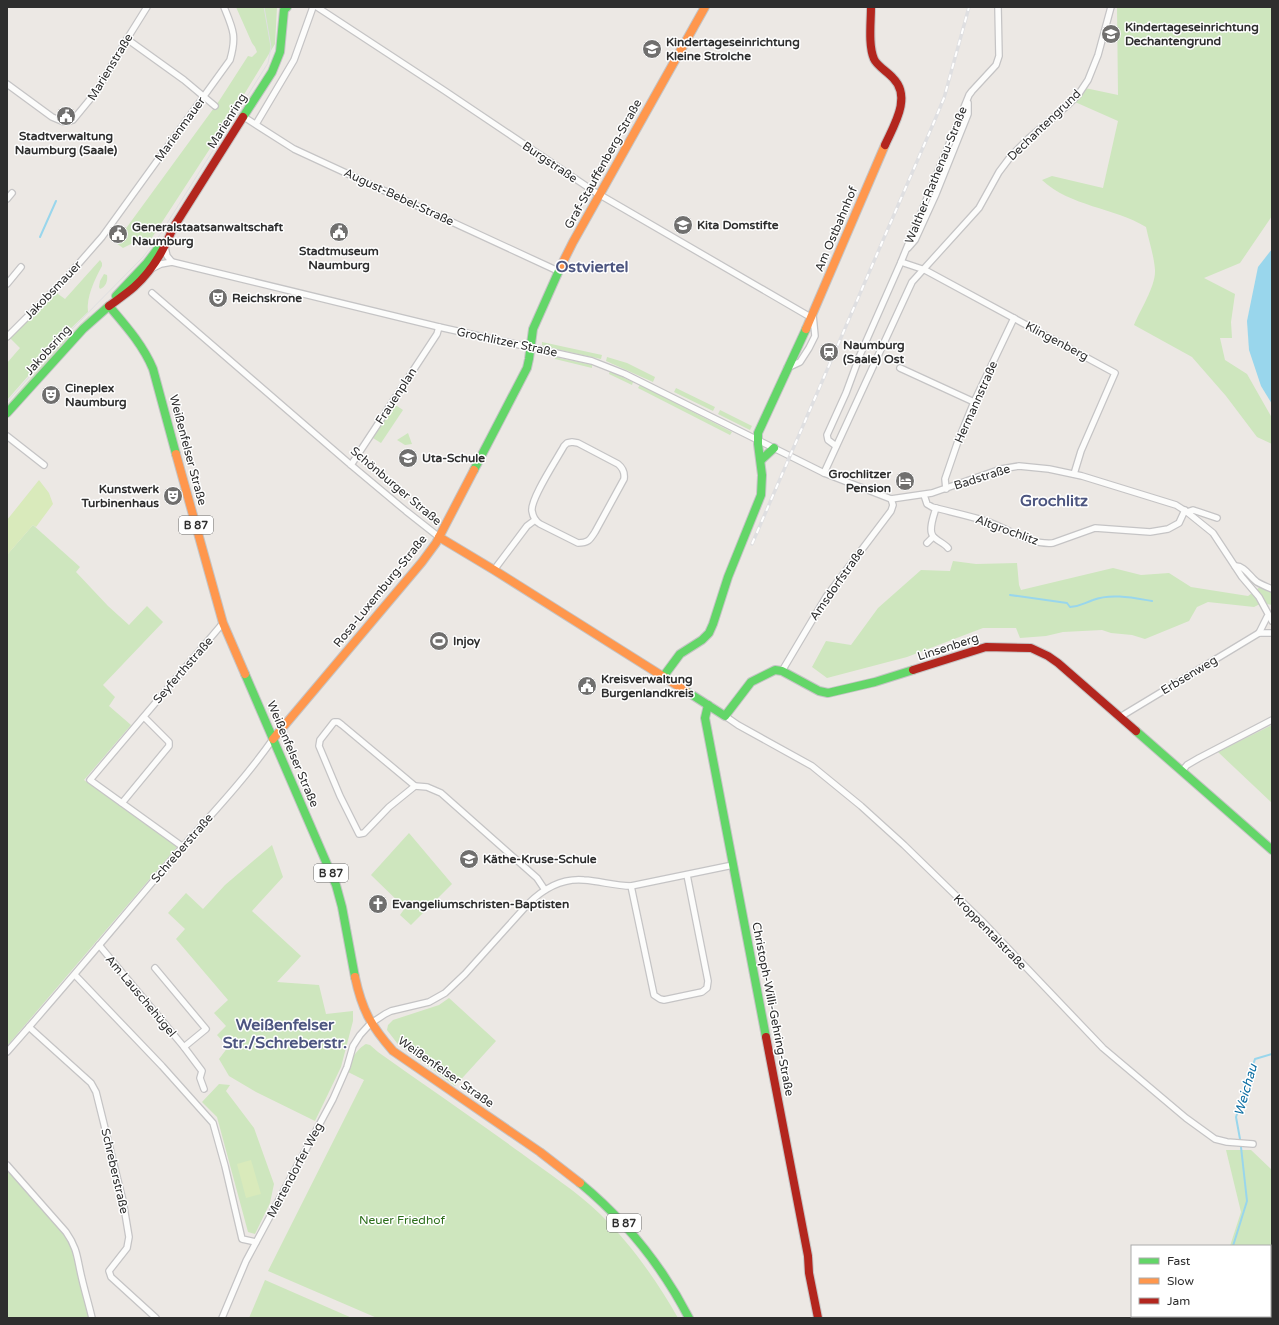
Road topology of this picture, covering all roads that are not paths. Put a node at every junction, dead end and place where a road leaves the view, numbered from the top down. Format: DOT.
graph roads {
  1 [pos="147,7"];
  2 [pos="224,7"];
  3 [pos="313,7"];
  4 [pos="317,7"];
  5 [pos="705,7"];
  6 [pos="871,7"];
  7 [pos="998,7"];
  8 [pos="1111,7"];
  9 [pos="285,8"];
  10 [pos="127,39"];
  11 [pos="7,84"];
  12 [pos="203,97"];
  13 [pos="215,106"];
  14 [pos="244,116"];
  15 [pos="256,124"];
  16 [pos="12,193"];
  17 [pos="599,194"];
  18 [pos="7,199"];
  19 [pos="169,236"];
  20 [pos="97,242"];
  21 [pos="165,247"];
  22 [pos="172,262"];
  23 [pos="900,262"];
  24 [pos="21,267"];
  25 [pos="150,269"];
  26 [pos="925,270"];
  27 [pos="558,271"];
  28 [pos="7,284"];
  29 [pos="152,293"];
  30 [pos="110,306"];
  31 [pos="812,316"];
  32 [pos="1014,318"];
  33 [pos="439,327"];
  34 [pos="7,337"];
  35 [pos="531,337"];
  36 [pos="531,346"];
  37 [pos="900,368"];
  38 [pos="974,402"];
  39 [pos="7,413"];
  40 [pos="7,436"];
  41 [pos="758,440"];
  42 [pos="836,446"];
  43 [pos="774,448"];
  44 [pos="760,460"];
  45 [pos="351,464"];
  46 [pos="44,466"];
  47 [pos="824,473"];
  48 [pos="1074,474"];
  49 [pos="946,489"];
  50 [pos="924,495"];
  51 [pos="891,499"];
  52 [pos="936,508"];
  53 [pos="1186,511"];
  54 [pos="1217,518"];
  55 [pos="535,520"];
  56 [pos="439,537"];
  57 [pos="933,537"];
  58 [pos="927,543"];
  59 [pos="948,548"];
  60 [pos="1235,566"];
  61 [pos="494,570"];
  62 [pos="1272,589"];
  63 [pos="1270,618"];
  64 [pos="223,623"];
  65 [pos="1258,632"];
  66 [pos="1272,633"];
  67 [pos="782,671"];
  68 [pos="663,677"];
  69 [pos="708,705"];
  70 [pos="725,716"];
  71 [pos="144,717"];
  72 [pos="1120,718"];
  73 [pos="1272,720"];
  74 [pos="273,739"];
  75 [pos="1182,771"];
  76 [pos="415,786"];
  77 [pos="122,804"];
  78 [pos="183,847"];
  79 [pos="1272,850"];
  80 [pos="734,865"];
  81 [pos="687,875"];
  82 [pos="631,886"];
  83 [pos="545,890"];
  84 [pos="99,945"];
  85 [pos="155,968"];
  86 [pos="75,975"];
  87 [pos="370,1024"];
  88 [pos="29,1027"];
  89 [pos="184,1047"];
  90 [pos="7,1052"];
  91 [pos="204,1089"];
  92 [pos="1252,1144"];
  93 [pos="7,1165"];
  94 [pos="256,1242"];
  95 [pos="92,1318"];
  96 [pos="156,1318"];
  97 [pos="222,1318"];
  98 [pos="689,1318"];
  99 [pos="818,1318"];
  1 -- 10 [label="street, Marienstraße"];
  2 -- 12 [label="street, Marienmauer"];
  3 -- 15 [label="street"];
  4 -- 17 [label="street, Burgstraße"];
  5 -- 17 [label="main road, Graf-Stauffenberg-Straße"];
  6 -- 31 [label="main road, Am Ostbahnhof"];
  7 -- 23 [label="street, Walther-Rathenau-Straße"];
  8 -- 26 [label="street, Dechantengrund"];
  9 -- 14 [label="main road, Marienring"];
  10 -- 11 [label="street, Marienstraße"];
  10 -- 12 [label="street"];
  12 -- 13 [label="street"];
  12 -- 20 [label="street, Marienmauer"];
  14 -- 15 [label="street, August-Bebel-Straße"];
  14 -- 19 [label="main road, Marienring"];
  15 -- 27 [label="street, August-Bebel-Straße"];
  16 -- 18 [label="street"];
  17 -- 27 [label="main road, Graf-Stauffenberg-Straße"];
  17 -- 31 [label="street, Burgstraße"];
  19 -- 21 [label="main road"];
  19 -- 30 [label="main road"];
  20 -- 34 [label="street, Jakobsmauer"];
  21 -- 22 [label="street"];
  21 -- 25 [label="main road"];
  22 -- 25 [label="street, Grochlitzer Straße"];
  22 -- 33 [label="street, Grochlitzer Straße"];
  23 -- 26 [label="street, Klingenberg"];
  23 -- 42 [label="street, Walther-Rathenau-Straße"];
  24 -- 28 [label="street"];
  25 -- 30 [label="main road"];
  26 -- 32 [label="street, Klingenberg"];
  26 -- 42 [label="street, Dechantengrund"];
  27 -- 35 [label="main road, Graf-Stauffenberg-Straße"];
  29 -- 45 [label="street, Schönburger Straße"];
  30 -- 39 [label="main road, Jakobsring"];
  30 -- 64 [label="main road, Weißenfelser Straße / B 87"];
  31 -- 41 [label="main road, Am Ostbahnhof"];
  32 -- 38 [label="street, Hermannstraße"];
  32 -- 48 [label="street, Klingenberg"];
  33 -- 36 [label="street, Grochlitzer Straße"];
  33 -- 45 [label="street, Frauenplan"];
  35 -- 36 [label="main road, Rosa-Luxemburg-Straße"];
  36 -- 41 [label="street, Grochlitzer Straße"];
  36 -- 56 [label="main road, Rosa-Luxemburg-Straße"];
  37 -- 38 [label="street"];
  38 -- 49 [label="street, Hermannstraße"];
  40 -- 46 [label="street"];
  41 -- 43 [label="street, Grochlitzer Straße"];
  41 -- 44 [label="main road"];
  42 -- 47 [label="street, Dechantengrund"];
  43 -- 44 [label="main road"];
  43 -- 47 [label="street, Grochlitzer Straße"];
  44 -- 68 [label="main road"];
  45 -- 56 [label="street, Schönburger Straße"];
  47 -- 51 [label="street, Badstraße"];
  48 -- 49 [label="street, Badstraße"];
  48 -- 53 [label="street, Badstraße"];
  49 -- 50 [label="street, Badstraße"];
  50 -- 51 [label="street, Badstraße"];
  50 -- 52 [label="street"];
  51 -- 67 [label="street, Amsdorfstraße"];
  52 -- 53 [label="street, Altgrochlitz"];
  52 -- 57 [label="street"];
  53 -- 54 [label="street, Badstraße"];
  53 -- 60 [label="street, Badstraße"];
  55 -- 55 [label="street"];
  55 -- 61 [label="street"];
  56 -- 61 [label="main road, Schönburger Straße"];
  56 -- 74 [label="main road, Rosa-Luxemburg-Straße"];
  57 -- 58 [label="street"];
  57 -- 59 [label="street"];
  60 -- 62 [label="street, Badstraße"];
  60 -- 63 [label="street"];
  61 -- 68 [label="main road, Schönburger Straße"];
  63 -- 65 [label="street"];
  64 -- 71 [label="street, Seyferthstraße"];
  64 -- 74 [label="main road, Weißenfelser Straße / B 87"];
  65 -- 66 [label="street"];
  65 -- 72 [label="street, Erbsenweg"];
  67 -- 70 [label="main road"];
  67 -- 72 [label="main road, Linsenberg"];
  68 -- 69 [label="main road, Schönburger Straße"];
  69 -- 70 [label="main road"];
  69 -- 80 [label="main road, Christoph-Willi-Gehring-Straße"];
  70 -- 92 [label="street, Kroppentalstraße"];
  71 -- 77 [label="street"];
  71 -- 77 [label="street, Seyferthstraße"];
  72 -- 75 [label="main road, Linsenberg"];
  73 -- 75 [label="street"];
  74 -- 78 [label="street, Schreberstraße"];
  74 -- 87 [label="main road, Weißenfelser Straße / B 87"];
  75 -- 79 [label="main road, Linsenberg"];
  76 -- 76 [label="street"];
  76 -- 83 [label="street"];
  77 -- 78 [label="street, Seyferthstraße"];
  78 -- 84 [label="street, Schreberstraße"];
  80 -- 81 [label="street, Mertendorfer Weg"];
  80 -- 99 [label="main road, Christoph-Willi-Gehring-Straße"];
  81 -- 82 [label="street, Mertendorfer Weg"];
  81 -- 82 [label="street"];
  82 -- 83 [label="street, Mertendorfer Weg"];
  83 -- 87 [label="street, Mertendorfer Weg"];
  84 -- 86 [label="street, Schreberstraße"];
  84 -- 89 [label="street, Am Lauschehügel"];
  85 -- 89 [label="street, Am Lauschehügel"];
  86 -- 88 [label="street, Schreberstraße"];
  86 -- 94 [label="street"];
  87 -- 94 [label="street, Mertendorfer Weg"];
  87 -- 98 [label="main road, Weißenfelser Straße / B 87"];
  88 -- 90 [label="street, Schreberstraße"];
  88 -- 96 [label="street, Schreberstraße"];
  89 -- 91 [label="street, Am Lauschehügel"];
  93 -- 95 [label="street"];
  94 -- 97 [label="street, Mertendorfer Weg"];
}
